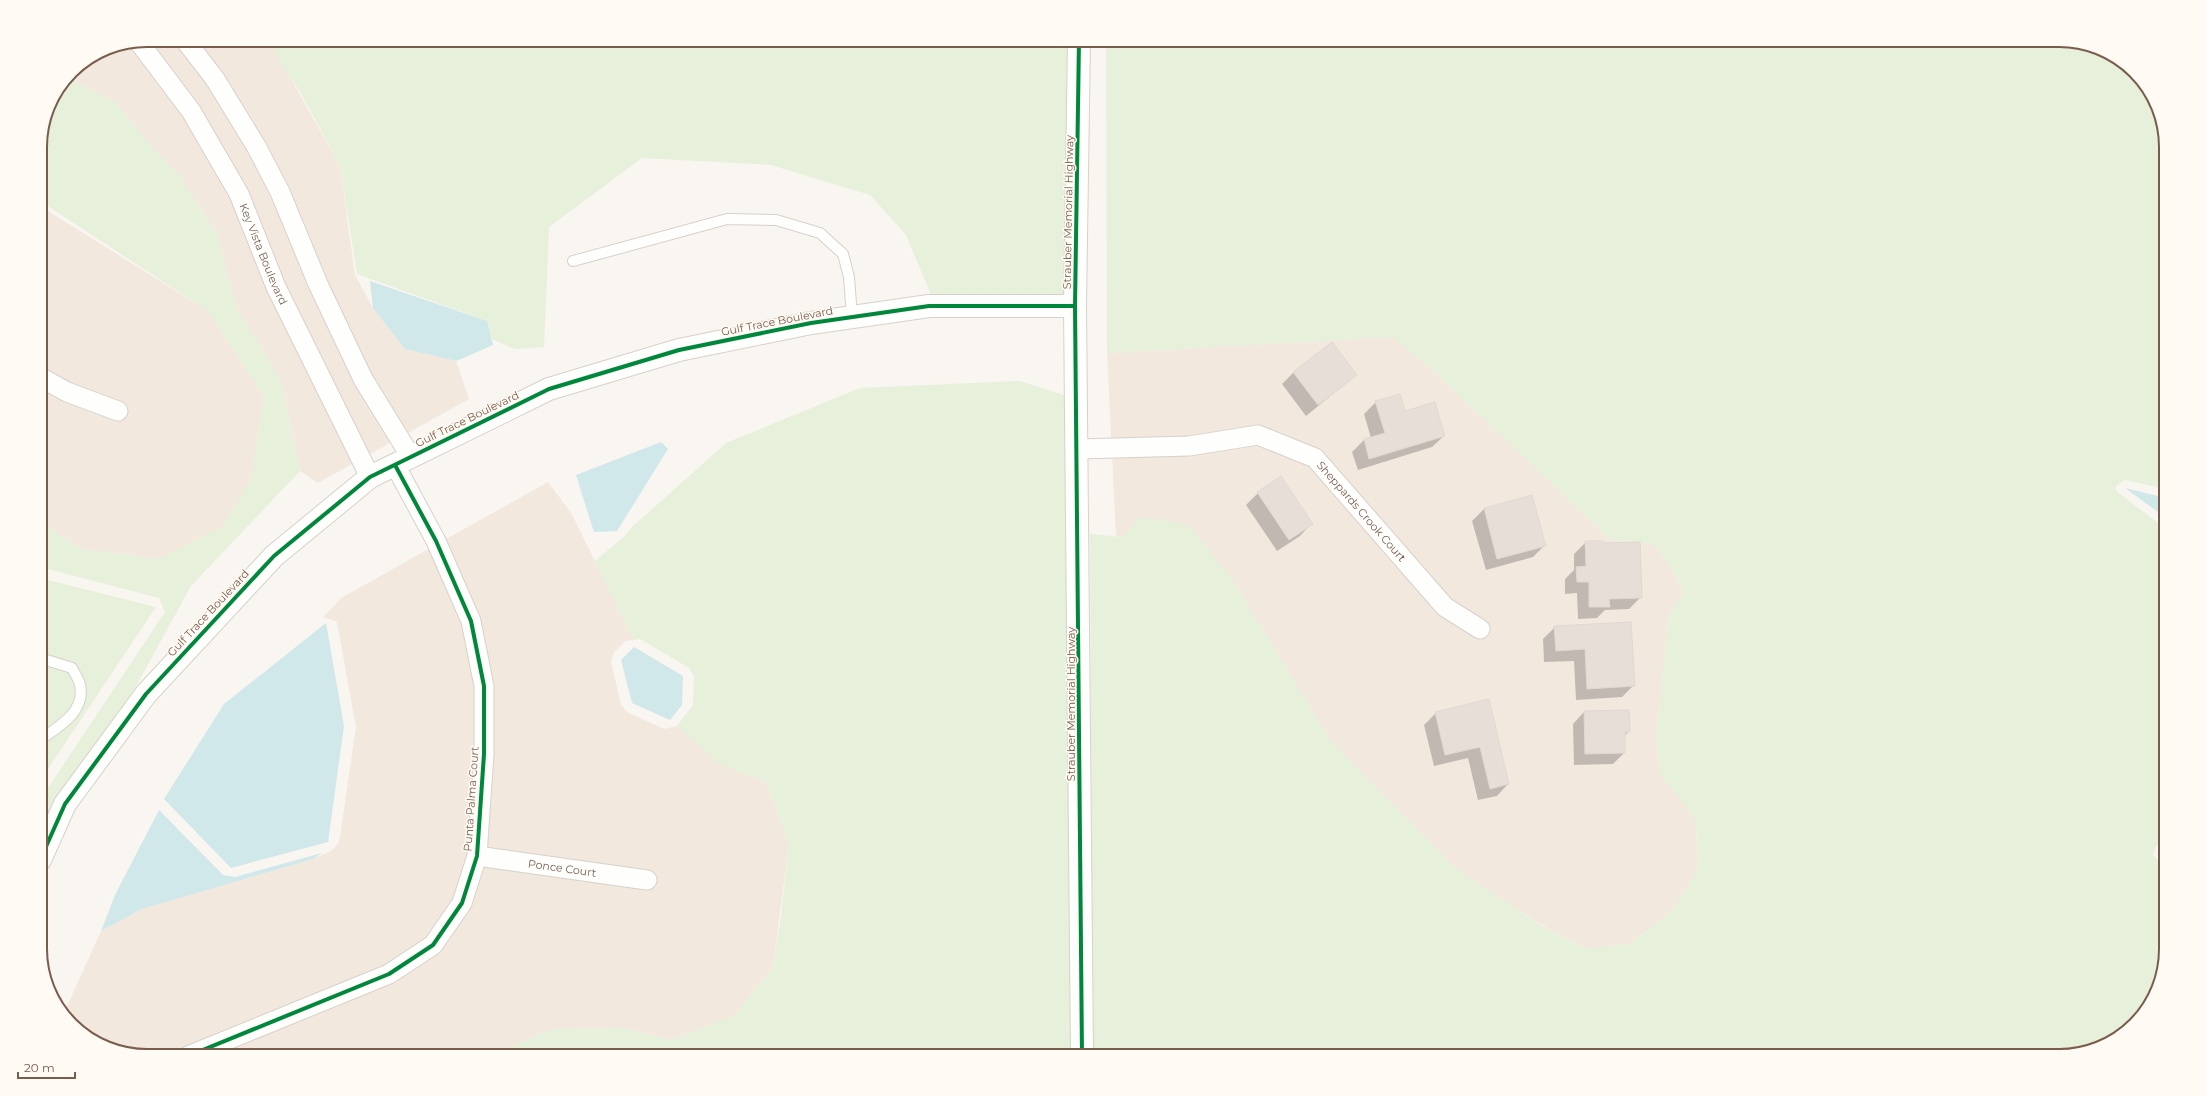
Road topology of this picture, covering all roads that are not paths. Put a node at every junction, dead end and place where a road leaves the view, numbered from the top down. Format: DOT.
graph roads {
  1 [pos="143,47"];
  2 [pos="190,47"];
  3 [pos="1079,47"];
  4 [pos="573,261"];
  5 [pos="1076,306"];
  6 [pos="852,317"];
  7 [pos="47,381"];
  8 [pos="118,411"];
  9 [pos="1078,449"];
  10 [pos="403,461"];
  11 [pos="370,477"];
  12 [pos="1480,629"];
  13 [pos="47,660"];
  14 [pos="47,735"];
  15 [pos="47,844"];
  16 [pos="477,856"];
  17 [pos="647,880"];
  18 [pos="205,1049"];
  19 [pos="1082,1049"];
  1 -- 11 [label="street, Key Vista Boulevard"];
  2 -- 10 [label="street"];
  3 -- 5 [label="street, Strauber Memorial Highway"];
  4 -- 6 [label="lane"];
  5 -- 6 [label="street, Gulf Trace Boulevard"];
  5 -- 9 [label="street, Strauber Memorial Highway"];
  6 -- 10 [label="street, Gulf Trace Boulevard"];
  7 -- 8 [label="street"];
  9 -- 12 [label="street, Sheppards Crook Court"];
  9 -- 19 [label="street, Strauber Memorial Highway"];
  10 -- 11 [label="street, Gulf Trace Boulevard"];
  10 -- 16 [label="street, Punta Palma Court"];
  11 -- 15 [label="street, Gulf Trace Boulevard"];
  13 -- 14 [label="lane"];
  16 -- 17 [label="street, Ponce Court"];
  16 -- 18 [label="street, Punta Palma Court"];
}
